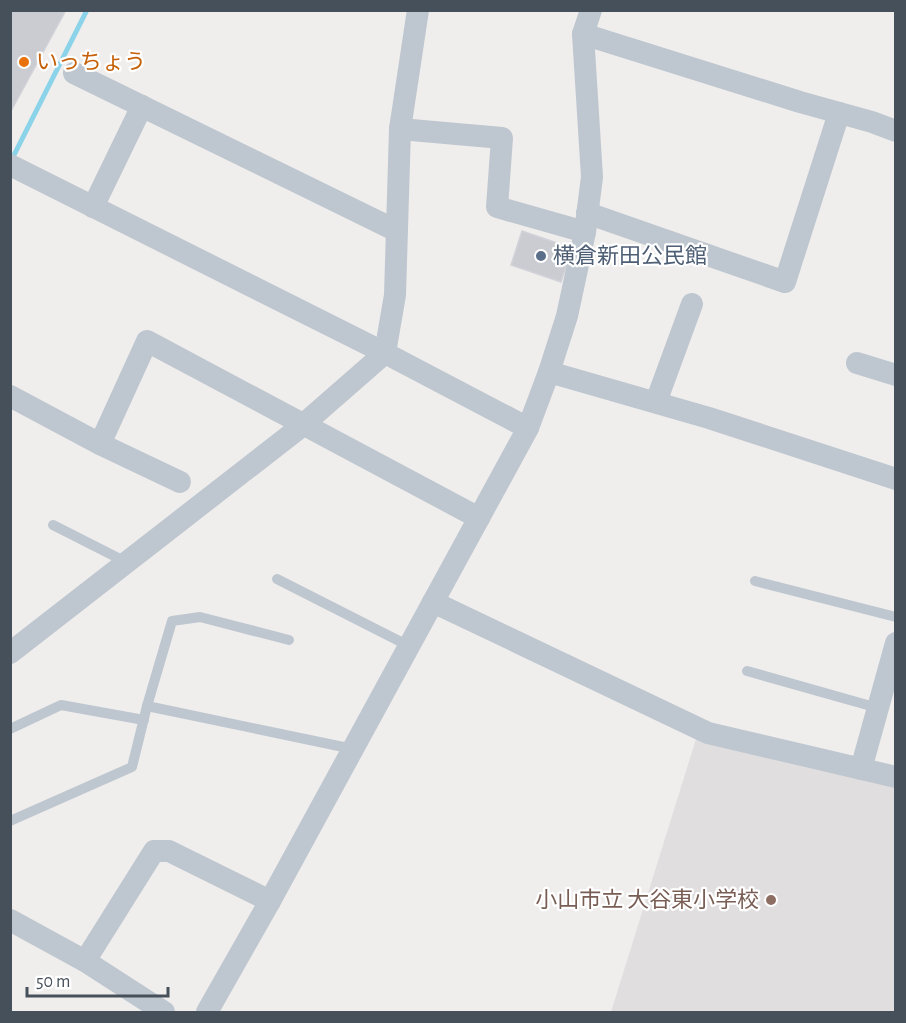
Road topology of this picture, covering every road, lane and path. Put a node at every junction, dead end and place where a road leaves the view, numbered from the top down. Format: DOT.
graph roads {
  1 [pos="418,10"];
  2 [pos="591,10"];
  3 [pos="584,34"];
  4 [pos="74,73"];
  5 [pos="142,106"];
  6 [pos="838,113"];
  7 [pos="400,129"];
  8 [pos="896,131"];
  9 [pos="15,168"];
  10 [pos="93,207"];
  11 [pos="586,223"];
  12 [pos="397,231"];
  13 [pos="692,304"];
  14 [pos="385,353"];
  15 [pos="858,363"];
  16 [pos="549,372"];
  17 [pos="896,375"];
  18 [pos="10,396"];
  19 [pos="656,402"];
  20 [pos="302,425"];
  21 [pos="528,428"];
  22 [pos="100,444"];
  23 [pos="896,479"];
  24 [pos="180,482"];
  25 [pos="479,518"];
  26 [pos="53,525"];
  27 [pos="126,562"];
  28 [pos="277,579"];
  29 [pos="755,581"];
  30 [pos="433,602"];
  31 [pos="896,617"];
  32 [pos="289,640"];
  33 [pos="896,643"];
  34 [pos="410,646"];
  35 [pos="10,652"];
  36 [pos="747,671"];
  37 [pos="147,706"];
  38 [pos="878,708"];
  39 [pos="144,720"];
  40 [pos="10,729"];
  41 [pos="353,749"];
  42 [pos="861,769"];
  43 [pos="896,777"];
  44 [pos="10,821"];
  45 [pos="270,901"];
  46 [pos="10,920"];
  47 [pos="85,961"];
  48 [pos="164,1012"];
  49 [pos="207,1012"];
  1 -- 7 [label="street"];
  2 -- 3 [label="street"];
  3 -- 6 [label="street"];
  3 -- 11 [label="street"];
  4 -- 5 [label="street"];
  5 -- 10 [label="street"];
  5 -- 12 [label="street"];
  6 -- 8 [label="street"];
  6 -- 11 [label="street"];
  7 -- 11 [label="street"];
  7 -- 12 [label="street"];
  9 -- 10 [label="street"];
  10 -- 14 [label="street"];
  11 -- 16 [label="street"];
  12 -- 14 [label="street"];
  13 -- 19 [label="street"];
  14 -- 20 [label="street"];
  14 -- 21 [label="street"];
  15 -- 17 [label="street"];
  16 -- 19 [label="street"];
  16 -- 21 [label="street"];
  18 -- 22 [label="street"];
  19 -- 23 [label="street"];
  20 -- 22 [label="street"];
  20 -- 25 [label="street"];
  20 -- 27 [label="street"];
  21 -- 25 [label="street"];
  22 -- 24 [label="street"];
  25 -- 30 [label="street"];
  26 -- 27 [label="lane"];
  27 -- 35 [label="street"];
  28 -- 34 [label="lane"];
  29 -- 31 [label="lane"];
  30 -- 34 [label="street"];
  30 -- 42 [label="street"];
  32 -- 37 [label="lane"];
  33 -- 38 [label="street"];
  34 -- 41 [label="street"];
  36 -- 38 [label="lane"];
  37 -- 39 [label="lane"];
  37 -- 41 [label="lane"];
  38 -- 42 [label="street"];
  39 -- 40 [label="lane"];
  39 -- 44 [label="lane"];
  41 -- 45 [label="street"];
  42 -- 43 [label="street"];
  45 -- 47 [label="street"];
  45 -- 49 [label="street"];
  46 -- 47 [label="street"];
  47 -- 48 [label="street"];
}
